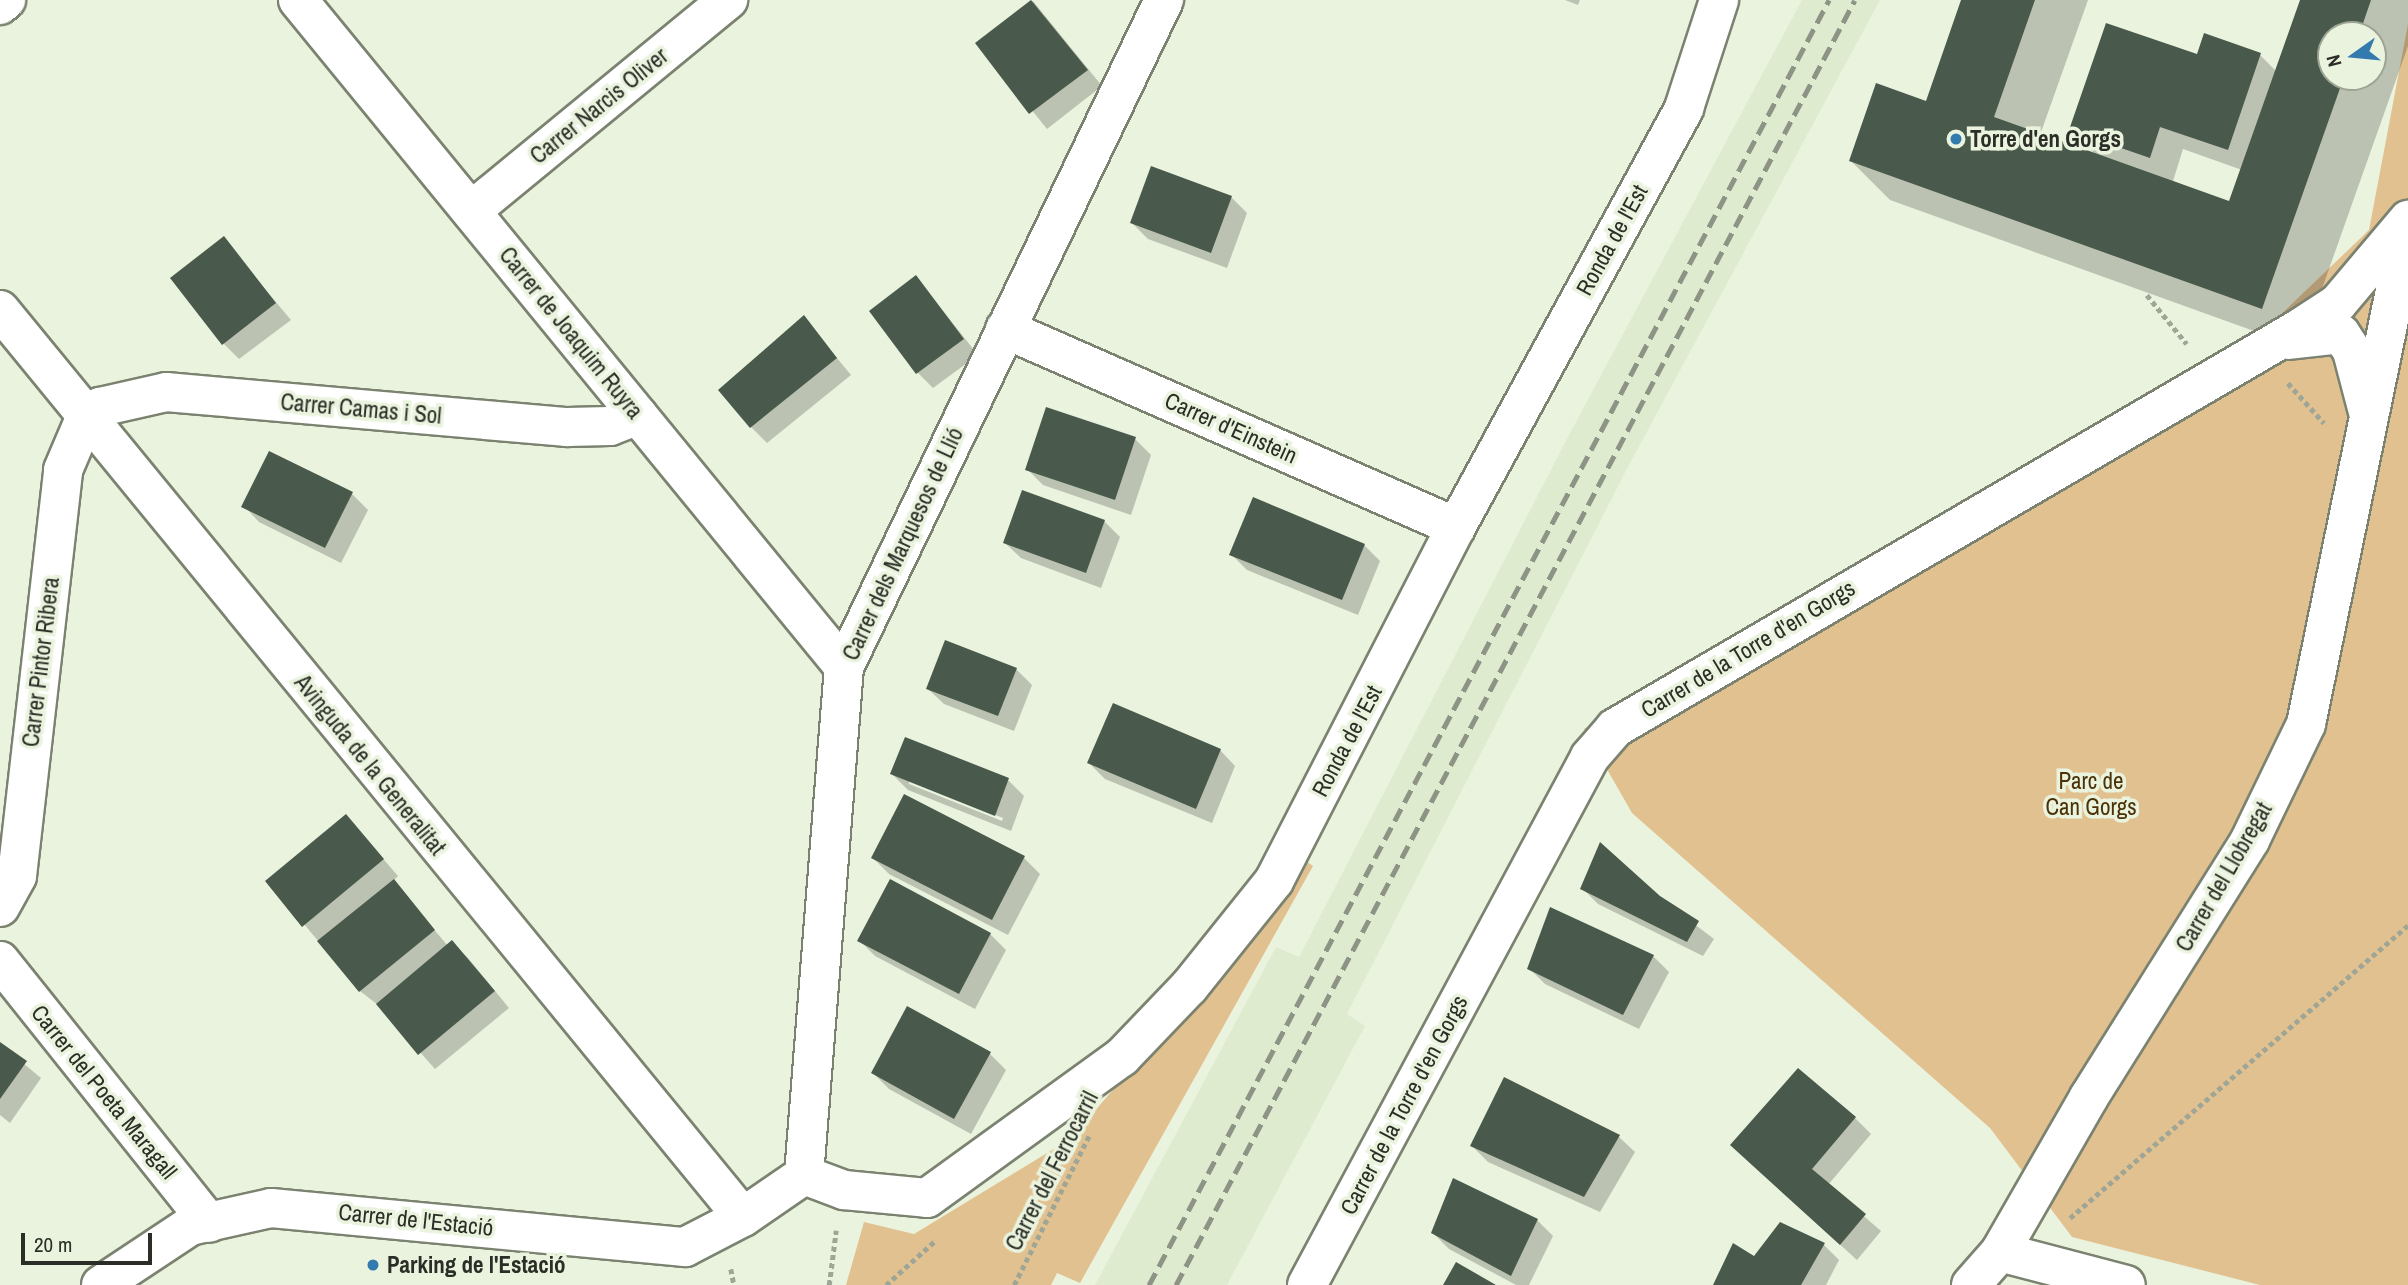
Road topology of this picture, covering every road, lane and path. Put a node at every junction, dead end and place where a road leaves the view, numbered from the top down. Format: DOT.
graph roads {
  1 [pos="6,0"];
  2 [pos="298,0"];
  3 [pos="728,0"];
  4 [pos="1164,0"];
  5 [pos="1719,0"];
  6 [pos="0,5"];
  7 [pos="471,211"];
  8 [pos="2408,220"];
  9 [pos="2408,227"];
  10 [pos="2147,295"];
  11 [pos="0,310"];
  12 [pos="1005,329"];
  13 [pos="2190,348"];
  14 [pos="2278,360"];
  15 [pos="638,415"];
  16 [pos="86,416"];
  17 [pos="2370,423"];
  18 [pos="2333,432"];
  19 [pos="1456,527"];
  20 [pos="844,667"];
  21 [pos="0,907"];
  22 [pos="2408,925"];
  23 [pos="0,961"];
  24 [pos="1091,1131"];
  25 [pos="804,1175"];
  26 [pos="743,1217"];
  27 [pos="209,1223"];
  28 [pos="837,1224"];
  29 [pos="2062,1225"];
  30 [pos="2000,1252"];
  31 [pos="731,1269"];
  32 [pos="101,1285"];
  33 [pos="734,1285"];
  34 [pos="829,1285"];
  35 [pos="1014,1285"];
  36 [pos="1307,1285"];
  37 [pos="1971,1285"];
  38 [pos="2126,1285"];
  1 -- 6 [label="street"];
  2 -- 7 [label="street, Carrer de Joaquim Ruyra"];
  3 -- 7 [label="street, Carrer Narcis Oliver"];
  4 -- 12 [label="street, Carrer dels Marquesos de Llió"];
  5 -- 19 [label="street, Ronda de l'Est"];
  7 -- 15 [label="street, Carrer de Joaquim Ruyra"];
  8 -- 14 [label="street, Carrer de la Torre d'en Gorgs"];
  9 -- 17 [label="street, Carrer del Llobregat"];
  10 -- 13 [label="path"];
  11 -- 16 [label="street, Avinguda de la Generalitat"];
  12 -- 19 [label="street, Carrer d'Einstein"];
  12 -- 20 [label="street, Carrer dels Marquesos de Llió"];
  14 -- 17 [label="street, Carrer del Llobregat"];
  14 -- 18 [label="path"];
  14 -- 36 [label="street, Carrer de la Torre d'en Gorgs"];
  15 -- 16 [label="street, Carrer Camas i Sol"];
  15 -- 20 [label="street, Carrer de Joaquim Ruyra"];
  16 -- 21 [label="street, Carrer Pintor Ribera"];
  16 -- 26 [label="street, Avinguda de la Generalitat"];
  17 -- 30 [label="street, Carrer del Llobregat"];
  19 -- 25 [label="street, Ronda de l'Est"];
  20 -- 25 [label="street, Carrer dels Marquesos de Llió"];
  22 -- 29 [label="path"];
  23 -- 27 [label="street, Carrer del Poeta Maragall"];
  24 -- 35 [label="path, Carrer del Ferrocarril"];
  25 -- 26 [label="street"];
  26 -- 27 [label="street, Carrer de l'Estació"];
  27 -- 32 [label="street, Carrer de l'Estació"];
  28 -- 34 [label="path"];
  30 -- 37 [label="street, Carrer del Llobregat"];
  30 -- 38 [label="street"];
  31 -- 33 [label="path"];
}
